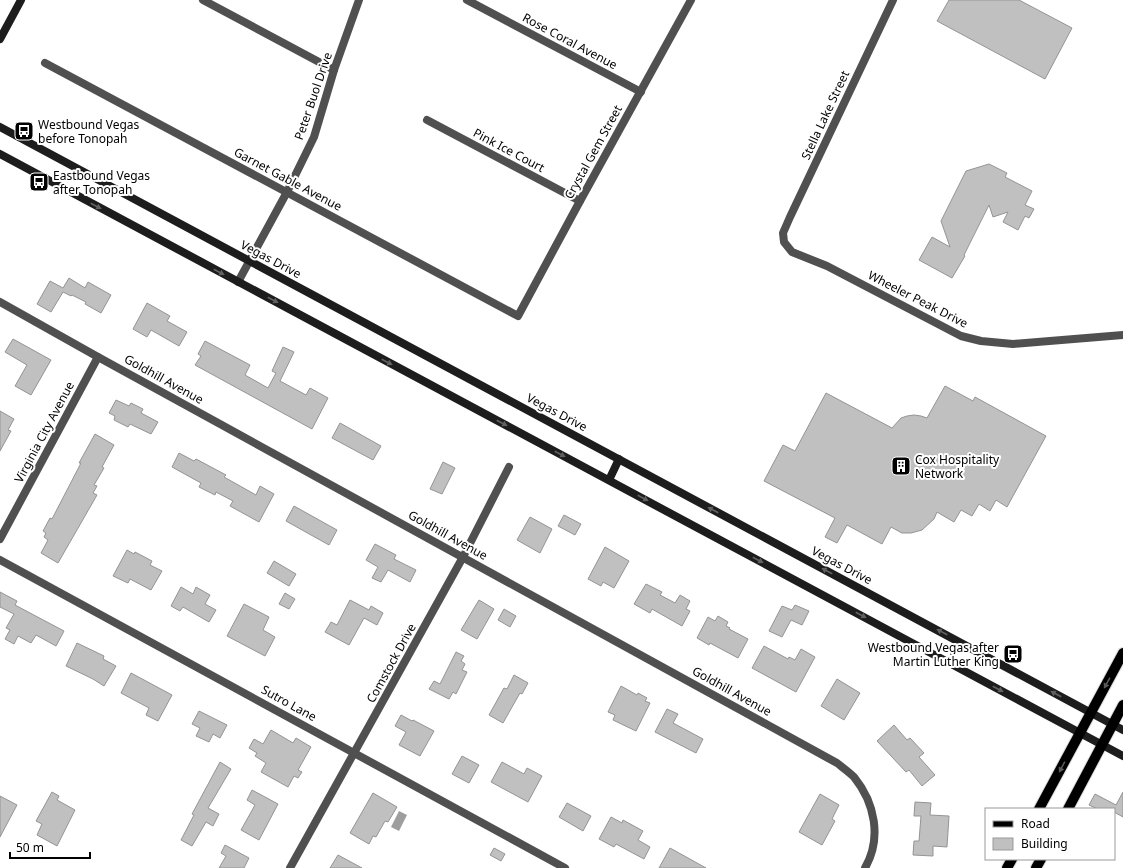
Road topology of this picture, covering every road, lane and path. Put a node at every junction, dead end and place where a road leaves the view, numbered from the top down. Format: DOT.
graph roads {
  1 [pos="21,0"];
  2 [pos="203,0"];
  3 [pos="359,0"];
  4 [pos="467,0"];
  5 [pos="691,0"];
  6 [pos="894,0"];
  7 [pos="0,40"];
  8 [pos="45,63"];
  9 [pos="334,70"];
  10 [pos="640,92"];
  11 [pos="427,120"];
  12 [pos="0,127"];
  13 [pos="0,154"];
  14 [pos="287,192"];
  15 [pos="580,201"];
  16 [pos="784,242"];
  17 [pos="250,261"];
  18 [pos="238,282"];
  19 [pos="0,302"];
  20 [pos="518,316"];
  21 [pos="1123,335"];
  22 [pos="98,357"];
  23 [pos="619,459"];
  24 [pos="509,467"];
  25 [pos="609,480"];
  26 [pos="0,539"];
  27 [pos="463,557"];
  28 [pos="0,560"];
  29 [pos="1123,653"];
  30 [pos="1123,705"];
  31 [pos="1091,712"];
  32 [pos="1113,724"];
  33 [pos="1123,730"];
  34 [pos="1080,733"];
  35 [pos="1102,744"];
  36 [pos="355,753"];
  37 [pos="1123,756"];
  38 [pos="1040,808"];
  39 [pos="1069,808"];
  40 [pos="290,868"];
  41 [pos="565,868"];
  42 [pos="865,868"];
  1 -- 7 [label="main road"];
  2 -- 9 [label="street"];
  3 -- 9 [label="street, Peter Buol Drive"];
  4 -- 10 [label="street, Rose Coral Avenue"];
  5 -- 10 [label="street, Crystal Gem Street"];
  6 -- 16 [label="street, Stella Lake Street"];
  8 -- 14 [label="street, Garnet Gable Avenue"];
  9 -- 14 [label="street, Peter Buol Drive"];
  10 -- 15 [label="street, Crystal Gem Street"];
  11 -- 15 [label="street, Pink Ice Court"];
  12 -- 17 [label="main road, Vegas Drive"];
  13 -- 18 [label="main road, one-way"];
  14 -- 17 [label="street, Peter Buol Drive"];
  14 -- 20 [label="street, Garnet Gable Avenue"];
  15 -- 20 [label="street, Crystal Gem Street"];
  16 -- 21 [label="street, Wheeler Peak Drive"];
  17 -- 18 [label="street, Peter Buol Drive"];
  17 -- 23 [label="main road, Vegas Drive"];
  18 -- 25 [label="main road, one-way"];
  19 -- 22 [label="street, Goldhill Avenue"];
  22 -- 26 [label="street, Virginia City Avenue"];
  22 -- 27 [label="street, Goldhill Avenue"];
  23 -- 25 [label="main road"];
  31 -- 23 [label="main road, Vegas Drive, one-way"];
  24 -- 27 [label="street, Comstock Drive"];
  25 -- 34 [label="main road, one-way"];
  27 -- 36 [label="street, Comstock Drive"];
  27 -- 42 [label="street, Goldhill Avenue"];
  28 -- 36 [label="street, Sutro Lane"];
  29 -- 31 [label="main road, one-way"];
  30 -- 32 [label="main road"];
  31 -- 32 [label="main road, Vegas Drive"];
  31 -- 34 [label="main road"];
  32 -- 33 [label="main road, Vegas Drive"];
  32 -- 35 [label="main road"];
  34 -- 35 [label="main road"];
  34 -- 38 [label="main road, one-way"];
  35 -- 37 [label="main road"];
  35 -- 39 [label="main road"];
  36 -- 40 [label="street, Comstock Drive"];
  36 -- 41 [label="street, Sutro Lane"];
}
